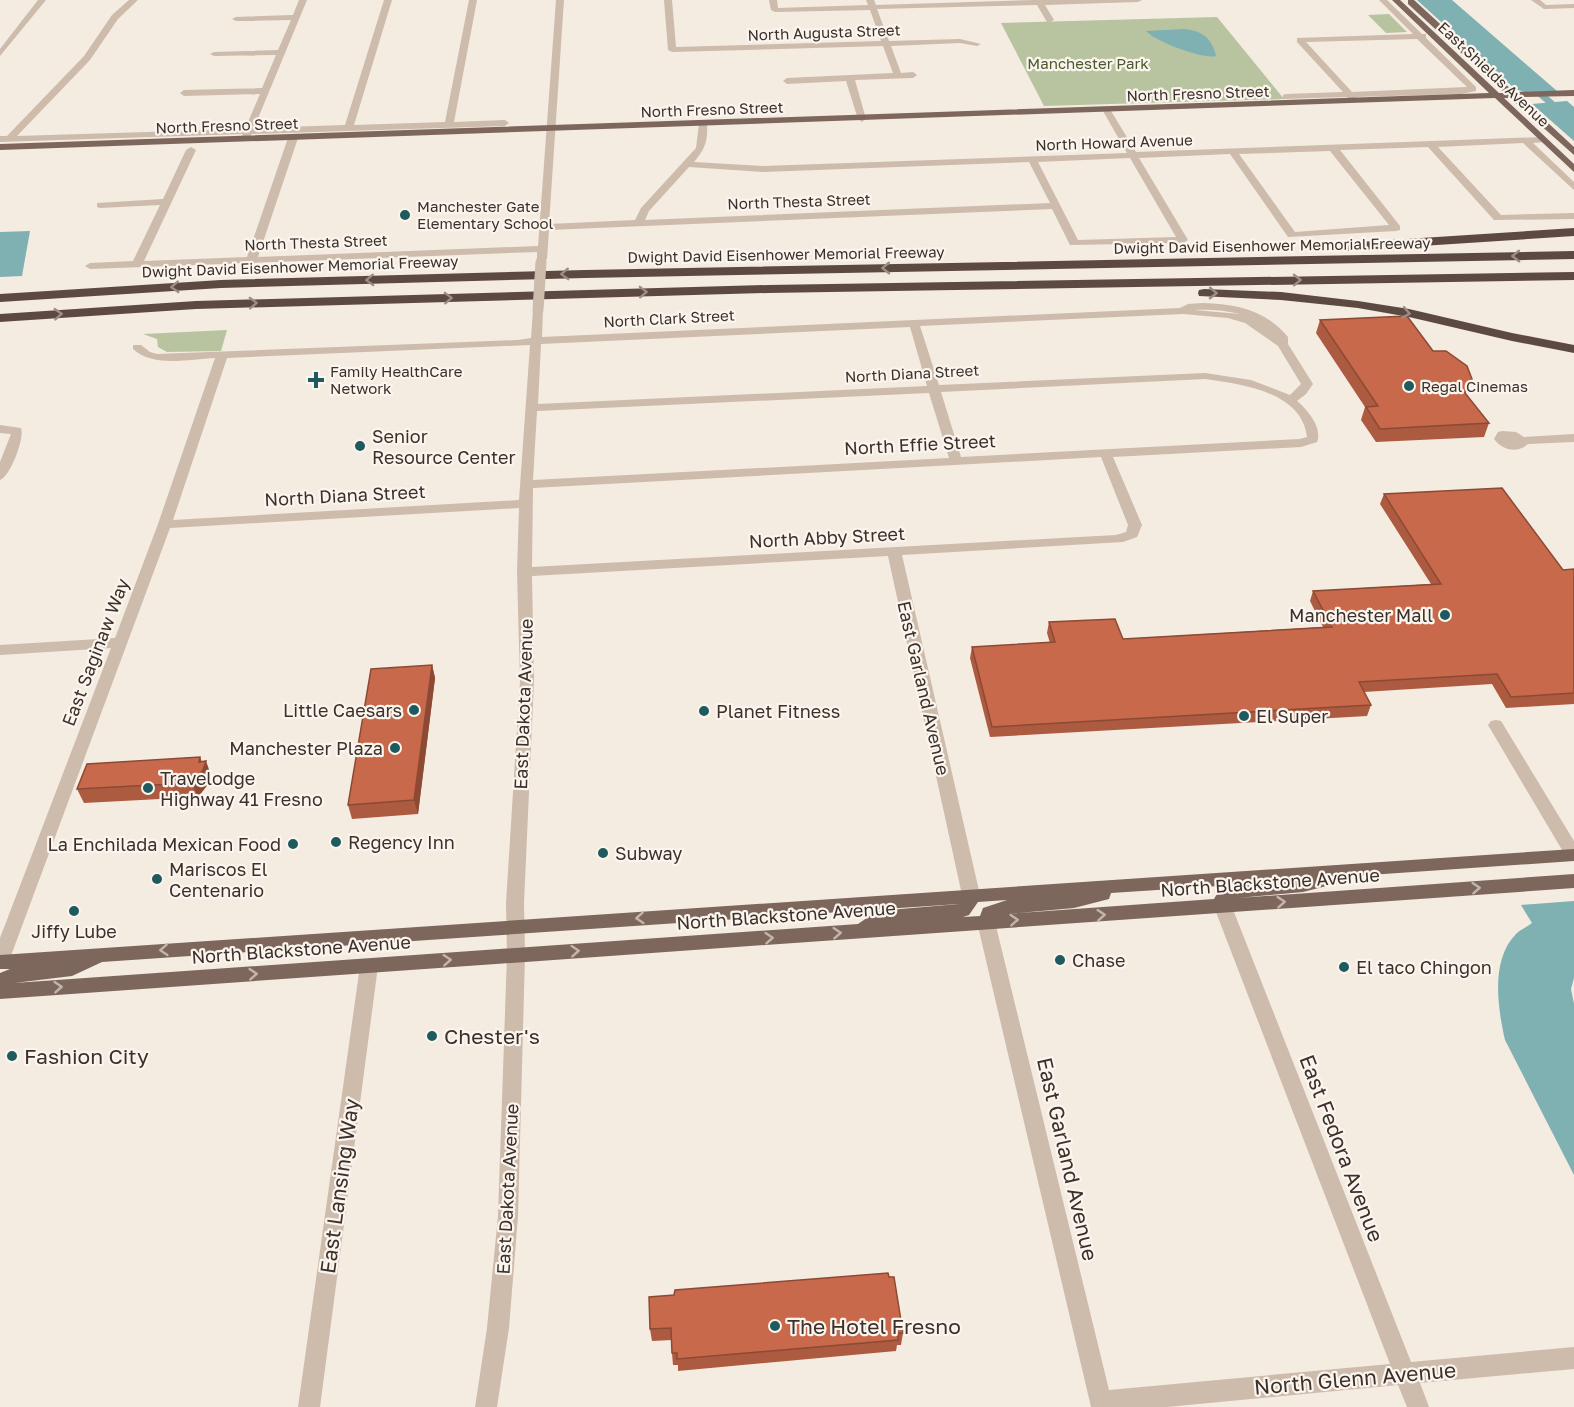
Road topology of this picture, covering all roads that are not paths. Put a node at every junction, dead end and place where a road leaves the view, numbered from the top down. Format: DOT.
graph roads {
  1 [pos="42,0"];
  2 [pos="134,0"];
  3 [pos="303,0"];
  4 [pos="388,0"];
  5 [pos="473,0"];
  6 [pos="560,0"];
  7 [pos="668,0"];
  8 [pos="773,0"];
  9 [pos="1138,0"];
  10 [pos="1383,0"];
  11 [pos="1396,0"];
  12 [pos="1409,0"];
  13 [pos="1535,0"];
  14 [pos="1039,2"];
  15 [pos="872,4"];
  16 [pos="1574,6"];
  17 [pos="296,17"];
  18 [pos="236,19"];
  19 [pos="1050,20"];
  20 [pos="1419,36"];
  21 [pos="1431,36"];
  22 [pos="886,43"];
  23 [pos="977,44"];
  24 [pos="282,52"];
  25 [pos="0,54"];
  26 [pos="214,54"];
  27 [pos="1478,64"];
  28 [pos="898,75"];
  29 [pos="913,75"];
  30 [pos="850,79"];
  31 [pos="787,81"];
  32 [pos="265,91"];
  33 [pos="184,93"];
  34 [pos="1574,93"];
  35 [pos="1556,96"];
  36 [pos="1286,97"];
  37 [pos="1353,98"];
  38 [pos="1497,98"];
  39 [pos="1514,98"];
  40 [pos="1574,99"];
  41 [pos="1107,111"];
  42 [pos="862,119"];
  43 [pos="505,123"];
  44 [pos="449,124"];
  45 [pos="703,124"];
  46 [pos="349,128"];
  47 [pos="550,129"];
  48 [pos="247,135"];
  49 [pos="293,138"];
  50 [pos="4,139"];
  51 [pos="1542,140"];
  52 [pos="1526,141"];
  53 [pos="1431,145"];
  54 [pos="0,147"];
  55 [pos="1333,148"];
  56 [pos="191,150"];
  57 [pos="1233,152"];
  58 [pos="1574,152"];
  59 [pos="1134,156"];
  60 [pos="1033,160"];
  61 [pos="687,164"];
  62 [pos="1574,169"];
  63 [pos="1574,187"];
  64 [pos="166,202"];
  65 [pos="100,205"];
  66 [pos="1056,206"];
  67 [pos="1574,216"];
  68 [pos="639,222"];
  69 [pos="544,227"];
  70 [pos="1574,232"];
  71 [pos="542,249"];
  72 [pos="1574,255"];
  73 [pos="252,258"];
  74 [pos="137,264"];
  75 [pos="90,266"];
  76 [pos="944,267"];
  77 [pos="1574,276"];
  78 [pos="944,287"];
  79 [pos="0,298"];
  80 [pos="0,318"];
  81 [pos="914,323"];
  82 [pos="536,341"];
  83 [pos="137,347"];
  84 [pos="1574,349"];
  85 [pos="222,355"];
  86 [pos="934,388"];
  87 [pos="1290,400"];
  88 [pos="532,408"];
  89 [pos="0,429"];
  90 [pos="1574,438"];
  91 [pos="1522,441"];
  92 [pos="1106,454"];
  93 [pos="956,462"];
  94 [pos="0,476"];
  95 [pos="528,484"];
  96 [pos="526,504"];
  97 [pos="165,524"];
  98 [pos="894,551"];
  99 [pos="524,572"];
  100 [pos="119,643"];
  101 [pos="0,650"];
  102 [pos="1496,725"];
  103 [pos="1574,855"];
  104 [pos="1379,868"];
  105 [pos="1574,881"];
  106 [pos="1149,884"];
  107 [pos="971,895"];
  108 [pos="1223,907"];
  109 [pos="986,922"];
  110 [pos="516,927"];
  111 [pos="862,931"];
  112 [pos="99,955"];
  113 [pos="516,955"];
  114 [pos="0,962"];
  115 [pos="369,966"];
  116 [pos="0,981"];
  117 [pos="0,991"];
  118 [pos="1574,1358"];
  119 [pos="1404,1373"];
  120 [pos="1101,1404"];
  121 [pos="309,1407"];
  122 [pos="486,1407"];
  123 [pos="1418,1407"];
  1 -- 25 [label="street"];
  2 -- 50 [label="street"];
  3 -- 17 [label="street"];
  4 -- 46 [label="street"];
  5 -- 44 [label="street"];
  6 -- 47 [label="street, East Dakota Avenue"];
  7 -- 22 [label="street, North Augusta Street"];
  8 -- 15 [label="street"];
  9 -- 14 [label="street"];
  10 -- 20 [label="street"];
  11 -- 21 [label="main road, East Shields Avenue"];
  12 -- 27 [label="main road, East Shields Avenue"];
  13 -- 16 [label="street"];
  14 -- 15 [label="street"];
  14 -- 19 [label="street"];
  15 -- 22 [label="street"];
  17 -- 18 [label="street"];
  17 -- 24 [label="street"];
  20 -- 21 [label="street"];
  20 -- 37 [label="street"];
  20 -- 37 [label="street"];
  21 -- 27 [label="main road"];
  21 -- 38 [label="main road, East Shields Avenue"];
  22 -- 23 [label="street, North Augusta Street"];
  22 -- 28 [label="street"];
  24 -- 26 [label="street"];
  24 -- 32 [label="street"];
  27 -- 39 [label="main road, East Shields Avenue"];
  28 -- 29 [label="street"];
  28 -- 30 [label="street"];
  30 -- 31 [label="street"];
  30 -- 42 [label="street"];
  32 -- 33 [label="street"];
  32 -- 48 [label="street"];
  34 -- 35 [label="main road, North Fresno Street"];
  35 -- 39 [label="main road, North Fresno Street"];
  35 -- 40 [label="main road, North Fresno Street"];
  36 -- 37 [label="street"];
  37 -- 38 [label="main road, North Fresno Street"];
  37 -- 41 [label="main road, North Fresno Street"];
  38 -- 39 [label="main road, North Fresno Street"];
  38 -- 51 [label="main road, East Shields Avenue"];
  39 -- 58 [label="main road, East Shields Avenue"];
  41 -- 42 [label="main road, North Fresno Street"];
  41 -- 59 [label="street"];
  42 -- 45 [label="main road, North Fresno Street"];
  43 -- 44 [label="street"];
  44 -- 46 [label="street"];
  45 -- 47 [label="main road, North Fresno Street"];
  45 -- 61 [label="street"];
  46 -- 48 [label="street"];
  47 -- 49 [label="main road, North Fresno Street"];
  47 -- 69 [label="street, East Dakota Avenue"];
  48 -- 49 [label="main road, North Fresno Street"];
  48 -- 50 [label="street"];
  48 -- 54 [label="main road, North Fresno Street"];
  49 -- 73 [label="street"];
  51 -- 52 [label="street, North Howard Avenue"];
  51 -- 62 [label="main road, East Shields Avenue"];
  52 -- 53 [label="street, North Howard Avenue"];
  52 -- 63 [label="street, East Shields Avenue"];
  53 -- 55 [label="street, North Howard Avenue"];
  53 -- 67 [label="street"];
  55 -- 57 [label="street, North Howard Avenue"];
  55 -- 57 [label="street"];
  56 -- 64 [label="street"];
  57 -- 59 [label="street, North Howard Avenue"];
  59 -- 60 [label="street, North Howard Avenue"];
  59 -- 66 [label="street"];
  60 -- 61 [label="street, North Howard Avenue"];
  60 -- 66 [label="street"];
  61 -- 68 [label="street"];
  64 -- 65 [label="street"];
  64 -- 74 [label="street"];
  66 -- 68 [label="street, North Thesta Street"];
  68 -- 69 [label="street, North Thesta Street"];
  69 -- 71 [label="street, East Dakota Avenue"];
  70 -- 76 [label="highway"];
  71 -- 73 [label="street, North Thesta Street"];
  71 -- 82 [label="street, East Dakota Avenue, bridge"];
  72 -- 76 [label="highway, Dwight David Eisenhower Memorial Freeway, one-way"];
  73 -- 74 [label="street, North Thesta Street"];
  74 -- 75 [label="street, North Thesta Street"];
  76 -- 79 [label="highway, Dwight David Eisenhower Memorial Freeway, one-way"];
  78 -- 77 [label="highway, Dwight David Eisenhower Memorial Freeway, one-way"];
  80 -- 78 [label="highway, Dwight David Eisenhower Memorial Freeway, one-way"];
  78 -- 84 [label="highway, one-way"];
  81 -- 82 [label="street, North Clark Street"];
  81 -- 86 [label="street"];
  81 -- 87 [label="street, North Clark Street"];
  82 -- 85 [label="street, North Clark Street"];
  82 -- 88 [label="street, East Dakota Avenue"];
  83 -- 85 [label="street, North Clark Street"];
  85 -- 97 [label="street, East Saginaw Way"];
  86 -- 87 [label="street, North Diana Street"];
  86 -- 88 [label="street, North Diana Street"];
  86 -- 93 [label="street"];
  87 -- 92 [label="street, North Effie Street"];
  88 -- 95 [label="street, East Dakota Avenue"];
  89 -- 94 [label="street"];
  90 -- 91 [label="street"];
  92 -- 93 [label="street, North Effie Street"];
  92 -- 98 [label="street, North Abby Street"];
  93 -- 95 [label="street, North Effie Street"];
  95 -- 96 [label="street, East Dakota Avenue"];
  96 -- 97 [label="street, North Diana Street"];
  96 -- 99 [label="street, East Dakota Avenue"];
  97 -- 100 [label="street, East Saginaw Way"];
  98 -- 99 [label="street, North Abby Street"];
  98 -- 107 [label="street, East Garland Avenue"];
  99 -- 110 [label="street, East Dakota Avenue"];
  100 -- 101 [label="street"];
  100 -- 114 [label="street, East Saginaw Way"];
  102 -- 103 [label="street"];
  103 -- 104 [label="main road, North Blackstone Avenue"];
  104 -- 106 [label="main road, North Blackstone Avenue"];
  104 -- 108 [label="main road"];
  108 -- 105 [label="main road, North Blackstone Avenue, one-way"];
  106 -- 107 [label="main road, North Blackstone Avenue"];
  106 -- 109 [label="main road"];
  107 -- 110 [label="main road, North Blackstone Avenue, one-way"];
  107 -- 111 [label="main road"];
  109 -- 108 [label="main road, North Blackstone Avenue, one-way"];
  108 -- 119 [label="street, East Fedora Avenue"];
  109 -- 111 [label="main road, North Blackstone Avenue"];
  109 -- 120 [label="street, East Garland Avenue"];
  110 -- 112 [label="main road, North Blackstone Avenue, one-way"];
  110 -- 113 [label="street, East Dakota Avenue"];
  113 -- 111 [label="main road, North Blackstone Avenue, one-way"];
  112 -- 114 [label="main road, North Blackstone Avenue"];
  112 -- 116 [label="main road"];
  115 -- 113 [label="main road, North Blackstone Avenue, one-way"];
  113 -- 122 [label="street, East Dakota Avenue"];
  117 -- 115 [label="main road, North Blackstone Avenue, one-way"];
  115 -- 121 [label="street, East Lansing Way"];
  118 -- 119 [label="street, North Glenn Avenue"];
  119 -- 120 [label="street, North Glenn Avenue"];
  119 -- 123 [label="street, East Fedora Avenue"];
}
